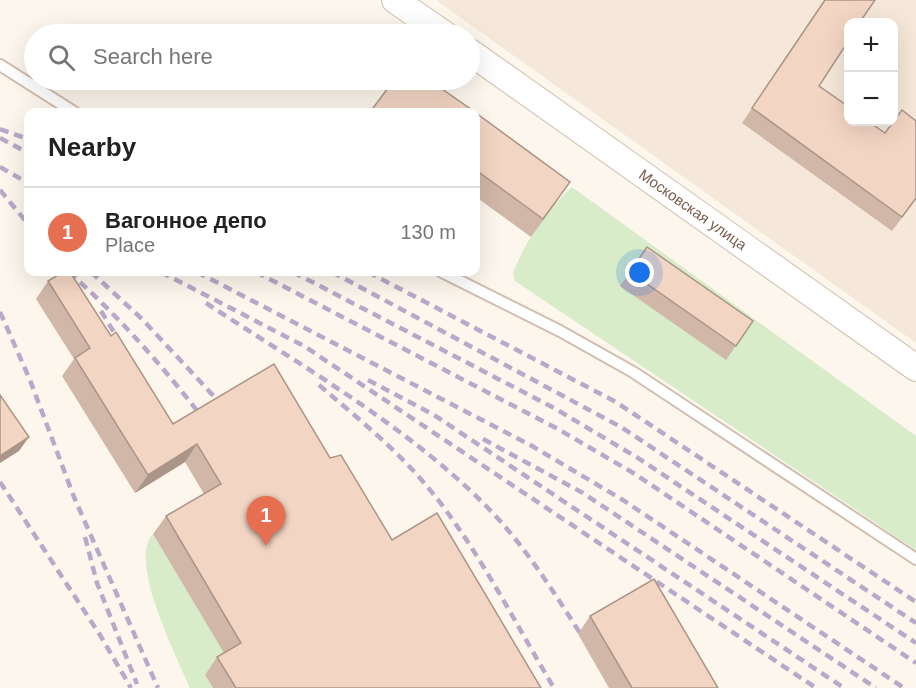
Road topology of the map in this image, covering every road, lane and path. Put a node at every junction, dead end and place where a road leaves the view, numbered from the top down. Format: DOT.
graph roads {
  1 [pos="395,0"];
  2 [pos="430,24"];
  3 [pos="480,59"];
  4 [pos="0,65"];
  5 [pos="24,80"];
  6 [pos="39,90"];
  7 [pos="68,108"];
  8 [pos="450,276"];
  9 [pos="916,368"];
  10 [pos="916,559"];
  1 -- 2 [label="street"];
  3 -- 9 [label="street, Московская улица"];
  4 -- 5 [label="lane"];
  6 -- 7 [label="lane"];
  8 -- 10 [label="lane"];
}
